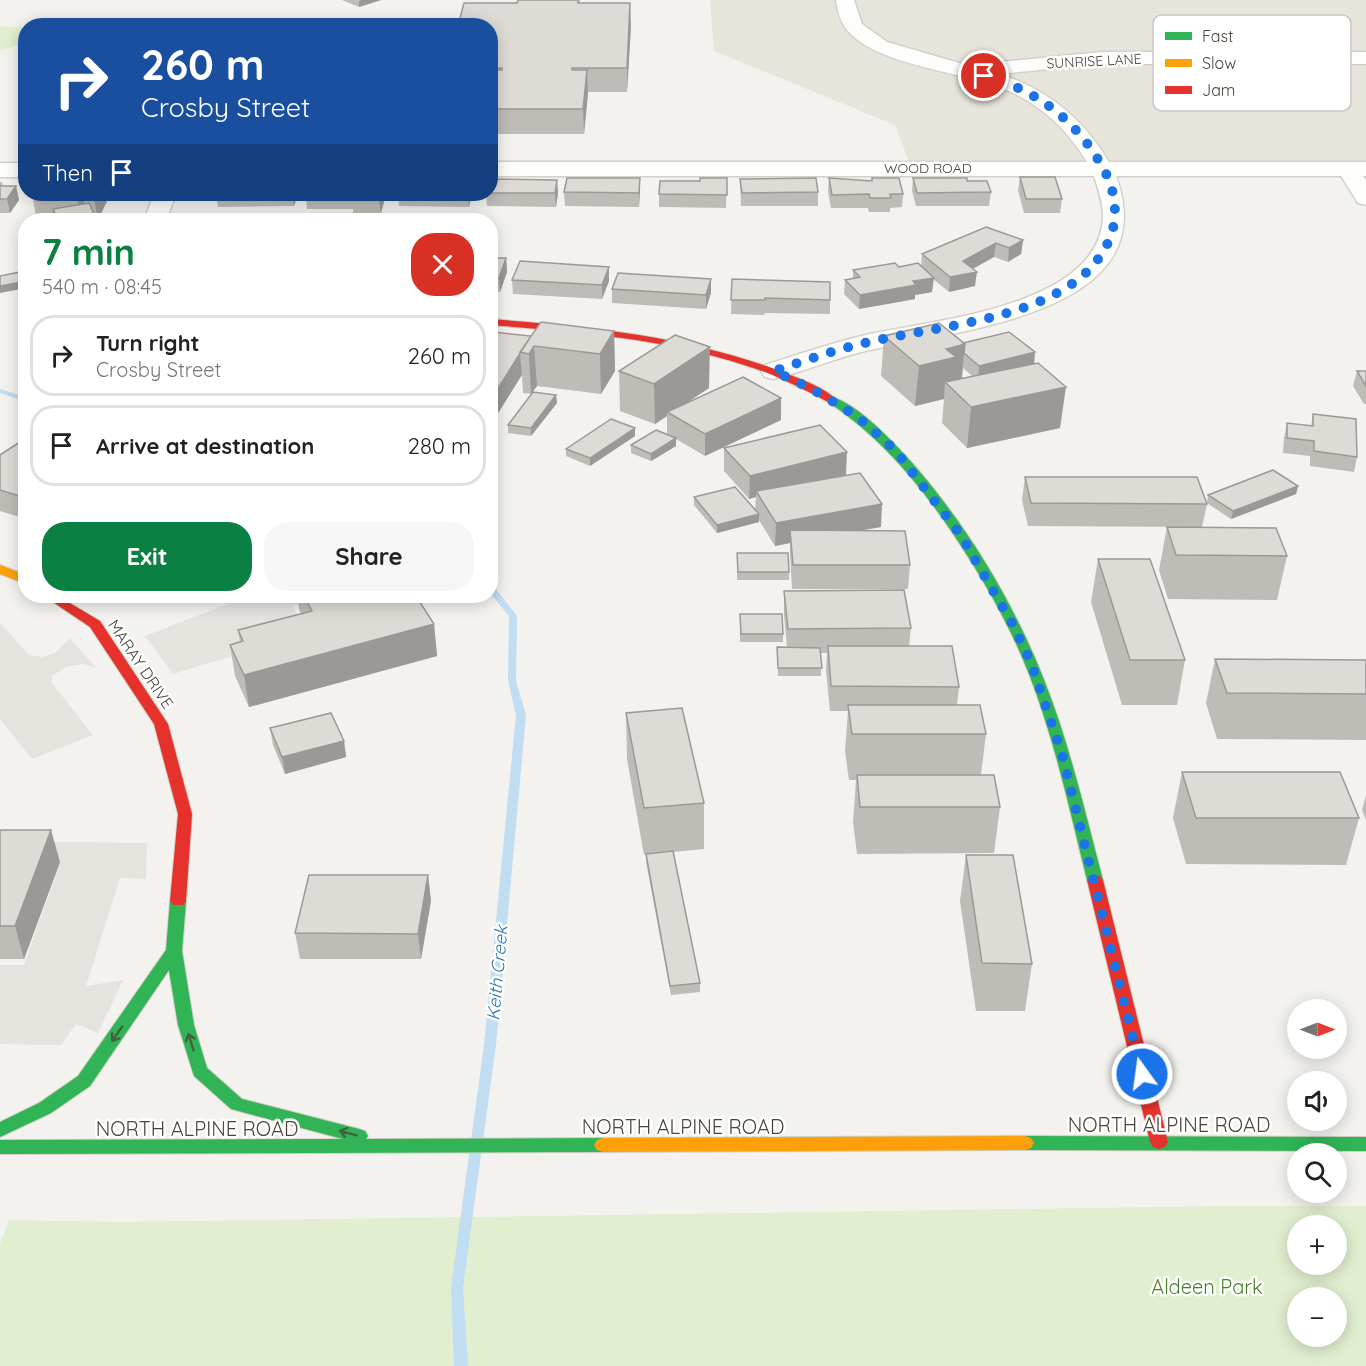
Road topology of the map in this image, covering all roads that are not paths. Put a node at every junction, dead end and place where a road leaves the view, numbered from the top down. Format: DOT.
graph roads {
  1 [pos="845,0"];
  2 [pos="1153,58"];
  3 [pos="967,72"];
  4 [pos="1103,168"];
  5 [pos="498,169"];
  6 [pos="1357,169"];
  7 [pos="0,170"];
  8 [pos="18,170"];
  9 [pos="1366,198"];
  10 [pos="498,323"];
  11 [pos="774,371"];
  12 [pos="0,569"];
  13 [pos="18,577"];
  14 [pos="61,603"];
  15 [pos="174,951"];
  16 [pos="0,1130"];
  17 [pos="1159,1143"];
  18 [pos="1366,1144"];
  19 [pos="0,1147"];
  20 [pos="404,1148"];
  1 -- 3 [label="street"];
  2 -- 3 [label="street, SUNRISE LANE"];
  3 -- 4 [label="street"];
  4 -- 5 [label="street, WOOD ROAD"];
  4 -- 6 [label="street, WOOD ROAD"];
  4 -- 11 [label="street"];
  6 -- 9 [label="street"];
  7 -- 8 [label="street"];
  10 -- 11 [label="street"];
  11 -- 17 [label="street"];
  12 -- 13 [label="street"];
  14 -- 15 [label="street, MARAY DRIVE"];
  15 -- 16 [label="street, one-way"];
  20 -- 15 [label="street, MARAY DRIVE, one-way"];
  17 -- 18 [label="street, NORTH ALPINE ROAD"];
  17 -- 20 [label="street, NORTH ALPINE ROAD"];
  19 -- 20 [label="street, NORTH ALPINE ROAD"];
}
